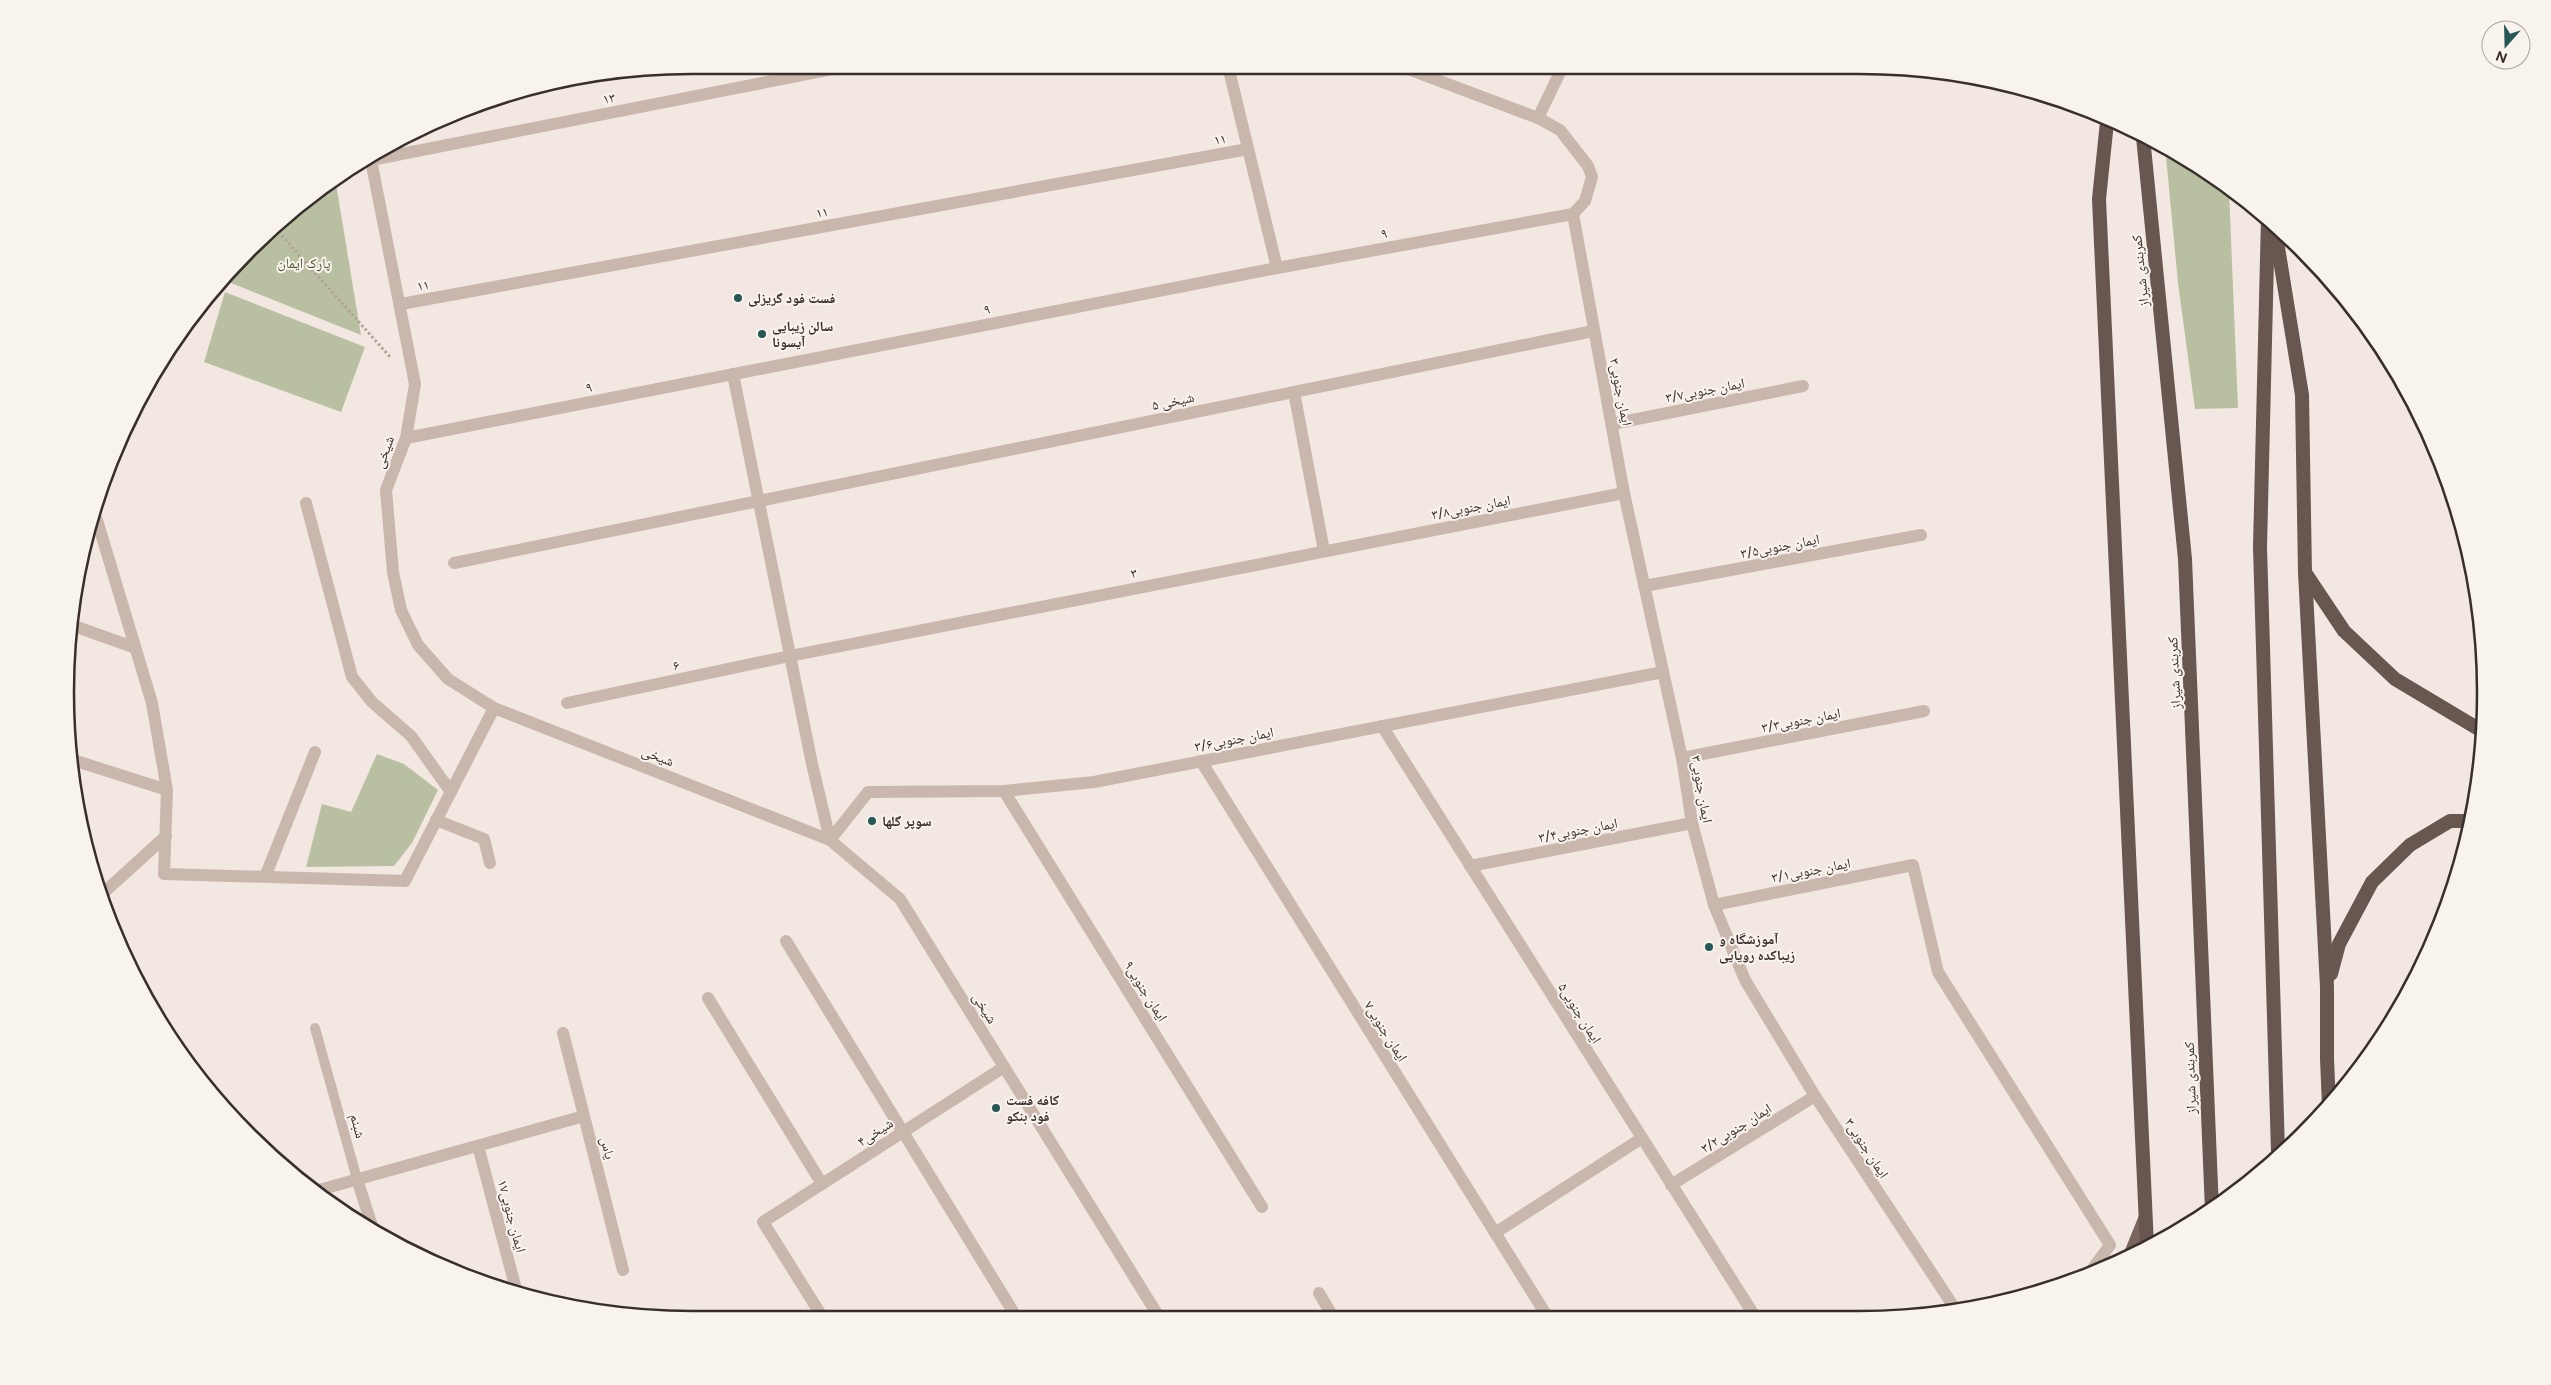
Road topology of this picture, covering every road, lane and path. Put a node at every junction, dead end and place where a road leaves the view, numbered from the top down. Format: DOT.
graph roads {
  1 [pos="806,74"];
  2 [pos="1230,74"];
  3 [pos="1421,74"];
  4 [pos="1558,74"];
  5 [pos="1538,118"];
  6 [pos="2107,126"];
  7 [pos="2144,144"];
  8 [pos="1248,149"];
  9 [pos="390,153"];
  10 [pos="371,164"];
  11 [pos="1574,214"];
  12 [pos="2268,229"];
  13 [pos="279,233"];
  14 [pos="2276,237"];
  15 [pos="1277,268"];
  16 [pos="401,304"];
  17 [pos="1593,331"];
  18 [pos="395,362"];
  19 [pos="733,374"];
  20 [pos="1803,386"];
  21 [pos="1294,392"];
  22 [pos="1612,424"];
  23 [pos="406,438"];
  24 [pos="1624,493"];
  25 [pos="760,501"];
  26 [pos="306,503"];
  27 [pos="98,523"];
  28 [pos="1921,535"];
  29 [pos="1324,551"];
  30 [pos="454,563"];
  31 [pos="2305,573"];
  32 [pos="1644,586"];
  33 [pos="77,627"];
  34 [pos="134,647"];
  35 [pos="790,656"];
  36 [pos="1663,672"];
  37 [pos="567,702"];
  38 [pos="494,708"];
  39 [pos="1924,711"];
  40 [pos="1382,726"];
  41 [pos="2476,727"];
  42 [pos="315,752"];
  43 [pos="1682,758"];
  44 [pos="1201,761"];
  45 [pos="78,762"];
  46 [pos="167,790"];
  47 [pos="1004,790"];
  48 [pos="450,792"];
  49 [pos="436,820"];
  50 [pos="2463,820"];
  51 [pos="1692,823"];
  52 [pos="166,836"];
  53 [pos="830,840"];
  54 [pos="490,863"];
  55 [pos="1470,866"];
  56 [pos="265,877"];
  57 [pos="107,890"];
  58 [pos="1714,904"];
  59 [pos="786,941"];
  60 [pos="2327,987"];
  61 [pos="708,998"];
  62 [pos="316,1028"];
  63 [pos="563,1033"];
  64 [pos="1004,1067"];
  65 [pos="2329,1094"];
  66 [pos="1816,1096"];
  67 [pos="584,1116"];
  68 [pos="903,1132"];
  69 [pos="1642,1138"];
  70 [pos="478,1146"];
  71 [pos="2278,1147"];
  72 [pos="357,1179"];
  73 [pos="822,1184"];
  74 [pos="1671,1185"];
  75 [pos="324,1189"];
  76 [pos="2212,1200"];
  77 [pos="1262,1207"];
  78 [pos="2146,1214"];
  79 [pos="370,1220"];
  80 [pos="1495,1233"];
  81 [pos="2147,1239"];
  82 [pos="2132,1247"];
  83 [pos="2097,1263"];
  84 [pos="623,1270"];
  85 [pos="516,1285"];
  86 [pos="1319,1293"];
  87 [pos="1952,1304"];
  88 [pos="819,1311"];
  89 [pos="1012,1311"];
  90 [pos="1154,1311"];
  91 [pos="1330,1311"];
  92 [pos="1543,1311"];
  93 [pos="1751,1311"];
  1 -- 9 [label="street, ۱۳"];
  2 -- 8 [label="street"];
  3 -- 5 [label="street"];
  4 -- 5 [label="street"];
  5 -- 11 [label="street"];
  6 -- 78 [label="highway"];
  7 -- 76 [label="highway, کمربندی شیراز"];
  8 -- 15 [label="street"];
  8 -- 16 [label="street, ۱۱"];
  10 -- 16 [label="street, شیخی"];
  11 -- 15 [label="street, ۹"];
  11 -- 17 [label="street, ایمان جنوبی۳"];
  12 -- 71 [label="highway"];
  13 -- 18 [label="path"];
  14 -- 31 [label="highway"];
  15 -- 19 [label="street, ۹"];
  16 -- 23 [label="street, شیخی"];
  17 -- 21 [label="street, شیخی ۵"];
  17 -- 22 [label="street, ایمان جنوبی۳"];
  19 -- 23 [label="street, ۹"];
  19 -- 25 [label="street"];
  20 -- 22 [label="street, ایمان جنوبی۳/۷"];
  21 -- 25 [label="street, شیخی ۵"];
  21 -- 29 [label="street"];
  22 -- 24 [label="street, ایمان جنوبی۳"];
  23 -- 38 [label="street, شیخی"];
  24 -- 29 [label="street, ایمان جنوبی۳/۸"];
  24 -- 32 [label="street, ایمان جنوبی۳"];
  25 -- 30 [label="street, شیخی ۵"];
  25 -- 35 [label="street"];
  26 -- 48 [label="street"];
  27 -- 34 [label="street"];
  28 -- 32 [label="street, ایمان جنوبی۳/۵"];
  29 -- 35 [label="street, ۳"];
  31 -- 41 [label="highway"];
  31 -- 60 [label="highway"];
  32 -- 36 [label="street, ایمان جنوبی۳"];
  33 -- 34 [label="street"];
  34 -- 46 [label="street"];
  35 -- 37 [label="street, ۶"];
  35 -- 53 [label="street"];
  36 -- 40 [label="street, ایمان جنوبی۳/۶"];
  36 -- 43 [label="street, ایمان جنوبی۳"];
  38 -- 48 [label="street"];
  38 -- 53 [label="street, شیخی"];
  39 -- 43 [label="street, ایمان جنوبی۳/۳"];
  40 -- 44 [label="street, ایمان جنوبی۳/۶"];
  40 -- 55 [label="street, ایمان جنوبی۵"];
  42 -- 56 [label="street"];
  43 -- 51 [label="street, ایمان جنوبی۳"];
  44 -- 47 [label="street, ایمان جنوبی۳/۶"];
  44 -- 80 [label="street, ایمان جنوبی۷"];
  45 -- 46 [label="street"];
  46 -- 52 [label="street"];
  47 -- 53 [label="street, ایمان جنوبی۳/۶"];
  47 -- 77 [label="street, ایمان جنوبی۹"];
  48 -- 49 [label="street"];
  49 -- 54 [label="street"];
  49 -- 56 [label="street"];
  50 -- 60 [label="highway"];
  51 -- 55 [label="street, ایمان جنوبی۳/۴"];
  51 -- 58 [label="street, ایمان جنوبی۳"];
  52 -- 56 [label="street"];
  52 -- 57 [label="street"];
  53 -- 64 [label="street, شیخی"];
  55 -- 69 [label="street, ایمان جنوبی۵"];
  58 -- 66 [label="street, ایمان جنوبی۳"];
  58 -- 83 [label="street, ایمان جنوبی۳/۱"];
  59 -- 68 [label="street"];
  60 -- 65 [label="highway"];
  61 -- 73 [label="street"];
  62 -- 72 [label="lane, شبنم"];
  63 -- 67 [label="street, یاس"];
  64 -- 68 [label="street, شیخی۴"];
  64 -- 90 [label="street, شیخی"];
  66 -- 74 [label="street, ایمان جنوبی۳/۲"];
  66 -- 87 [label="street, ایمان جنوبی۳"];
  67 -- 70 [label="street"];
  67 -- 84 [label="street, یاس"];
  68 -- 73 [label="street, شیخی۴"];
  68 -- 89 [label="street"];
  69 -- 74 [label="street, ایمان جنوبی۵"];
  69 -- 80 [label="street"];
  70 -- 72 [label="street"];
  70 -- 85 [label="street, ایمان جنوبی۱۷"];
  72 -- 75 [label="street"];
  72 -- 79 [label="street, شبنم"];
  73 -- 88 [label="street, شیخی۴"];
  74 -- 93 [label="street, ایمان جنوبی۵"];
  78 -- 81 [label="highway"];
  78 -- 82 [label="main road"];
  80 -- 92 [label="street, ایمان جنوبی۷"];
  86 -- 91 [label="street"];
}
